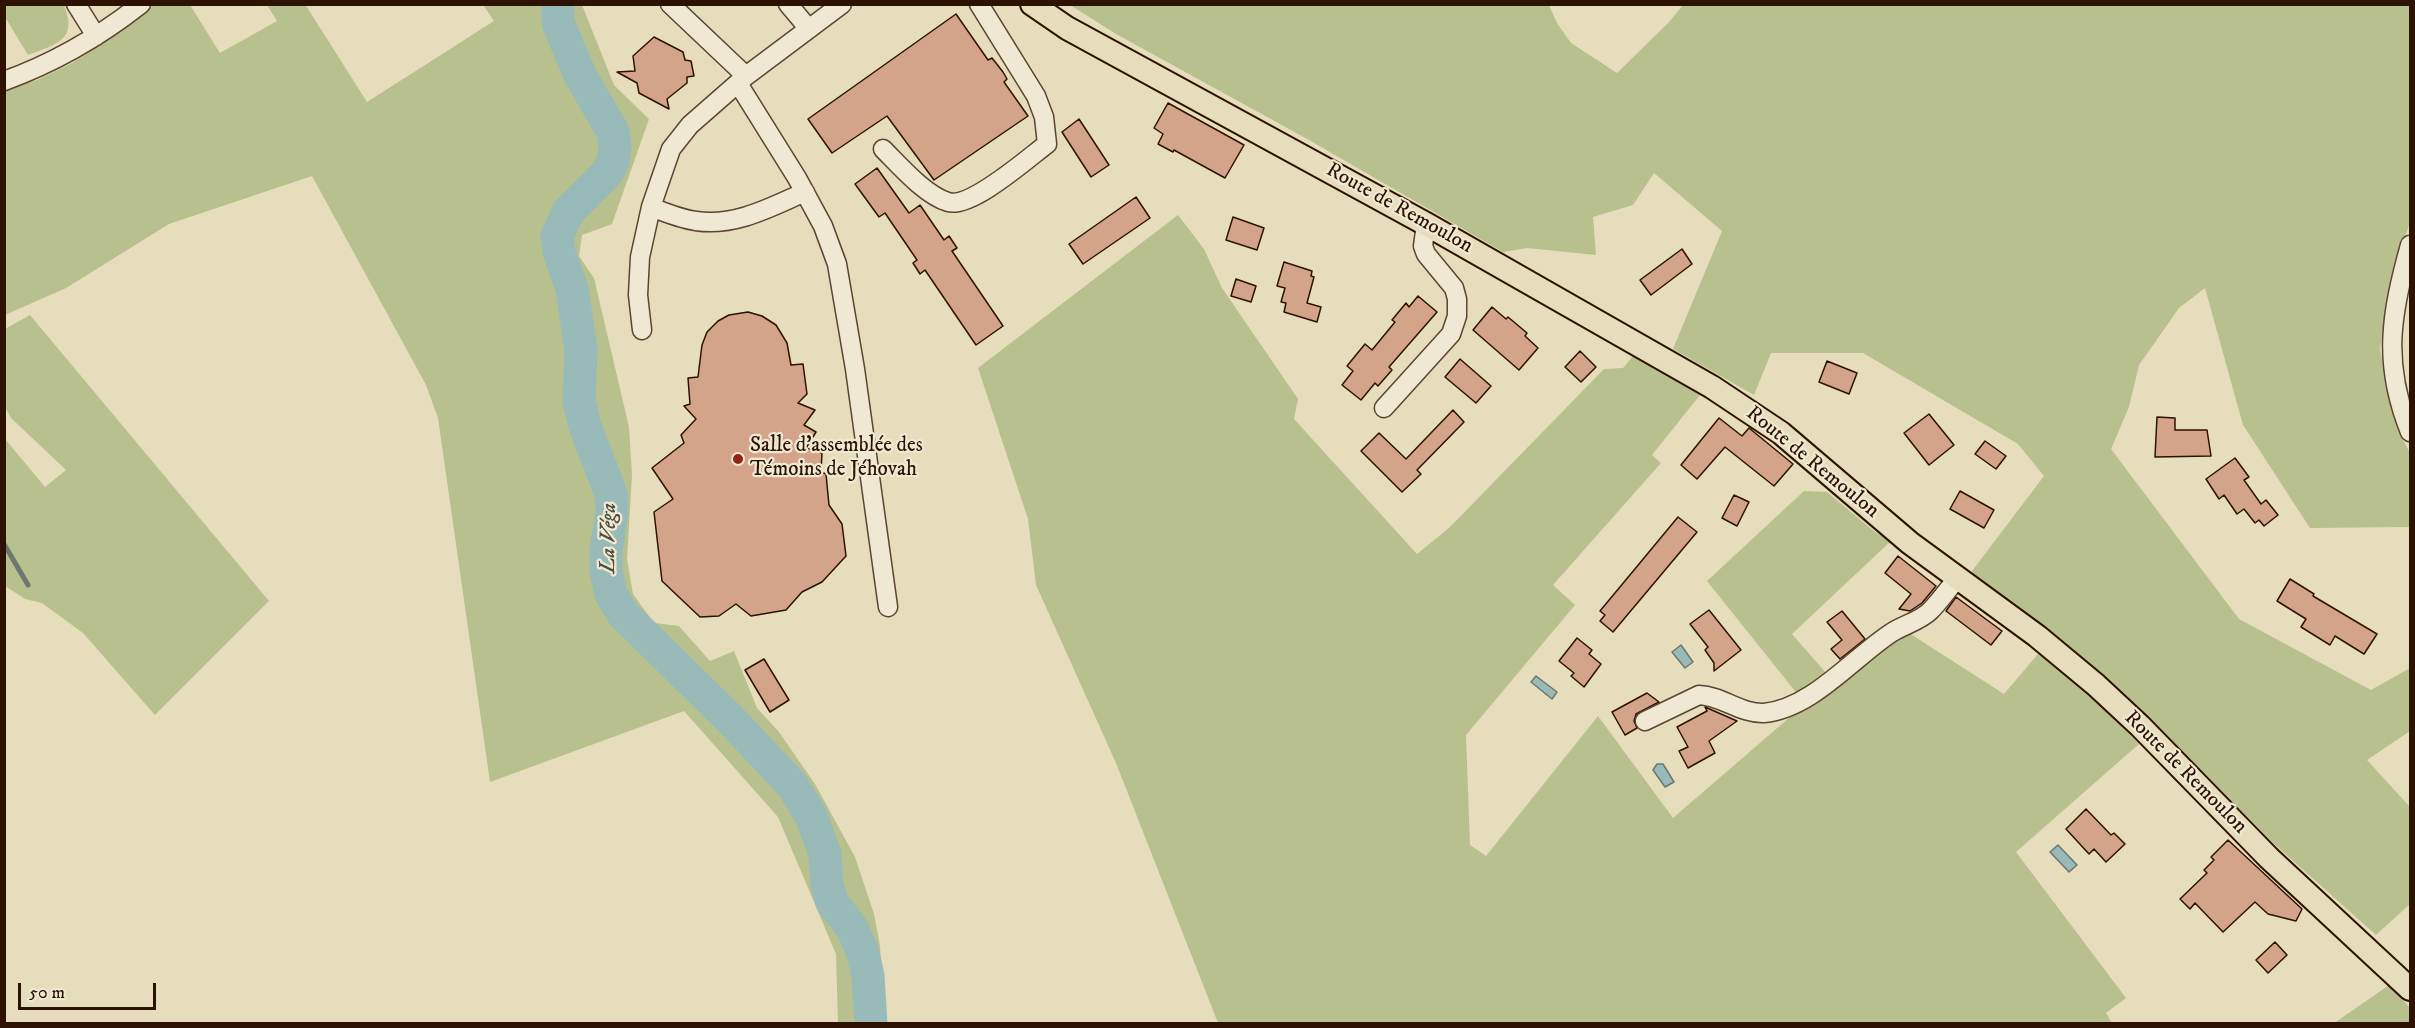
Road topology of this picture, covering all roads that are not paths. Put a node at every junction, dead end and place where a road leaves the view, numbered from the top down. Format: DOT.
graph roads {
  1 [pos="76,4"];
  2 [pos="141,4"];
  3 [pos="670,4"];
  4 [pos="788,4"];
  5 [pos="842,4"];
  6 [pos="979,4"];
  7 [pos="1032,4"];
  8 [pos="809,28"];
  9 [pos="96,36"];
  10 [pos="4,81"];
  11 [pos="742,81"];
  12 [pos="883,149"];
  13 [pos="805,192"];
  14 [pos="651,207"];
  15 [pos="1426,224"];
  16 [pos="2410,245"];
  17 [pos="642,330"];
  18 [pos="1384,408"];
  19 [pos="2410,432"];
  20 [pos="1957,579"];
  21 [pos="888,607"];
  22 [pos="1646,721"];
  23 [pos="2410,989"];
  1 -- 9 [label="street"];
  2 -- 9 [label="street"];
  3 -- 11 [label="street"];
  4 -- 8 [label="street"];
  5 -- 8 [label="street"];
  6 -- 12 [label="street"];
  7 -- 15 [label="main road, Route de Remoulon"];
  8 -- 11 [label="street"];
  9 -- 10 [label="street"];
  11 -- 13 [label="street"];
  11 -- 14 [label="street"];
  13 -- 14 [label="street"];
  13 -- 21 [label="street"];
  14 -- 17 [label="street"];
  15 -- 18 [label="street"];
  15 -- 20 [label="main road, Route de Remoulon"];
  16 -- 19 [label="street"];
  20 -- 22 [label="street"];
  20 -- 23 [label="main road, Route de Remoulon"];
}
